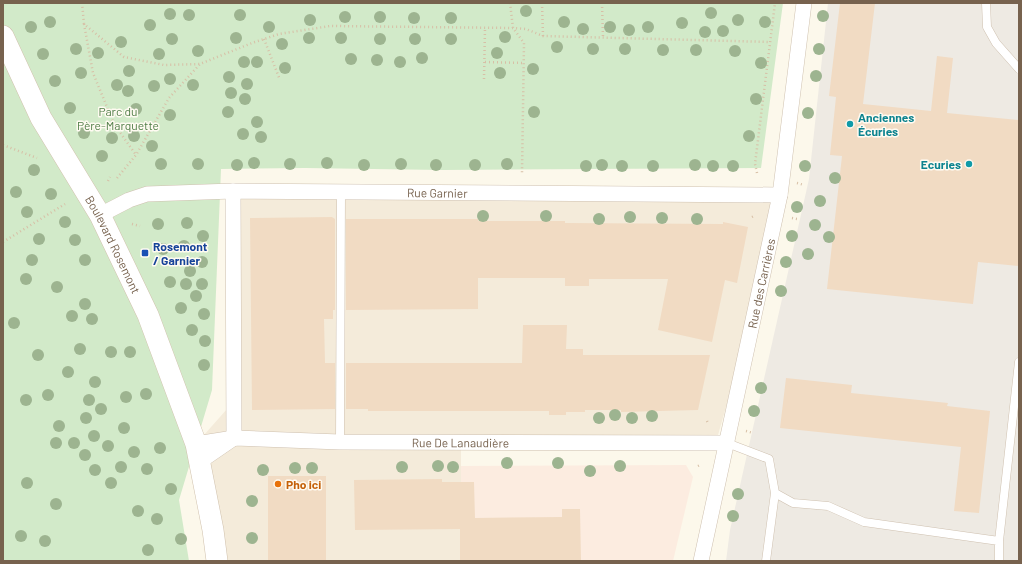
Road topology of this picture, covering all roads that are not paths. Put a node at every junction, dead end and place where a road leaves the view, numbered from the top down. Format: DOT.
graph roads {
  1 [pos="804,3"];
  2 [pos="986,3"];
  3 [pos="3,36"];
  4 [pos="1019,69"];
  5 [pos="233,191"];
  6 [pos="341,192"];
  7 [pos="780,195"];
  8 [pos="100,215"];
  9 [pos="1019,362"];
  10 [pos="234,438"];
  11 [pos="340,442"];
  12 [pos="727,443"];
  13 [pos="197,453"];
  14 [pos="775,493"];
  15 [pos="999,541"];
  16 [pos="217,561"];
  17 [pos="701,561"];
  18 [pos="766,561"];
  19 [pos="999,561"];
  1 -- 7 [label="street, Rue des Carrières"];
  2 -- 4 [label="lane"];
  3 -- 8 [label="main road, Boulevard Rosemont"];
  5 -- 6 [label="street, Rue Garnier"];
  5 -- 8 [label="street, Rue Garnier"];
  5 -- 10 [label="street"];
  6 -- 7 [label="street, Rue Garnier"];
  6 -- 11 [label="lane"];
  7 -- 12 [label="street, Rue des Carrières"];
  8 -- 13 [label="main road, Boulevard Rosemont"];
  9 -- 15 [label="lane"];
  10 -- 11 [label="street, Rue De Lanaudière"];
  10 -- 13 [label="street"];
  11 -- 12 [label="street, Rue De Lanaudière"];
  12 -- 14 [label="lane"];
  12 -- 17 [label="street, Rue des Carrières"];
  13 -- 16 [label="main road, Boulevard Rosemont"];
  14 -- 15 [label="lane"];
  14 -- 18 [label="lane"];
  15 -- 19 [label="lane"];
}
